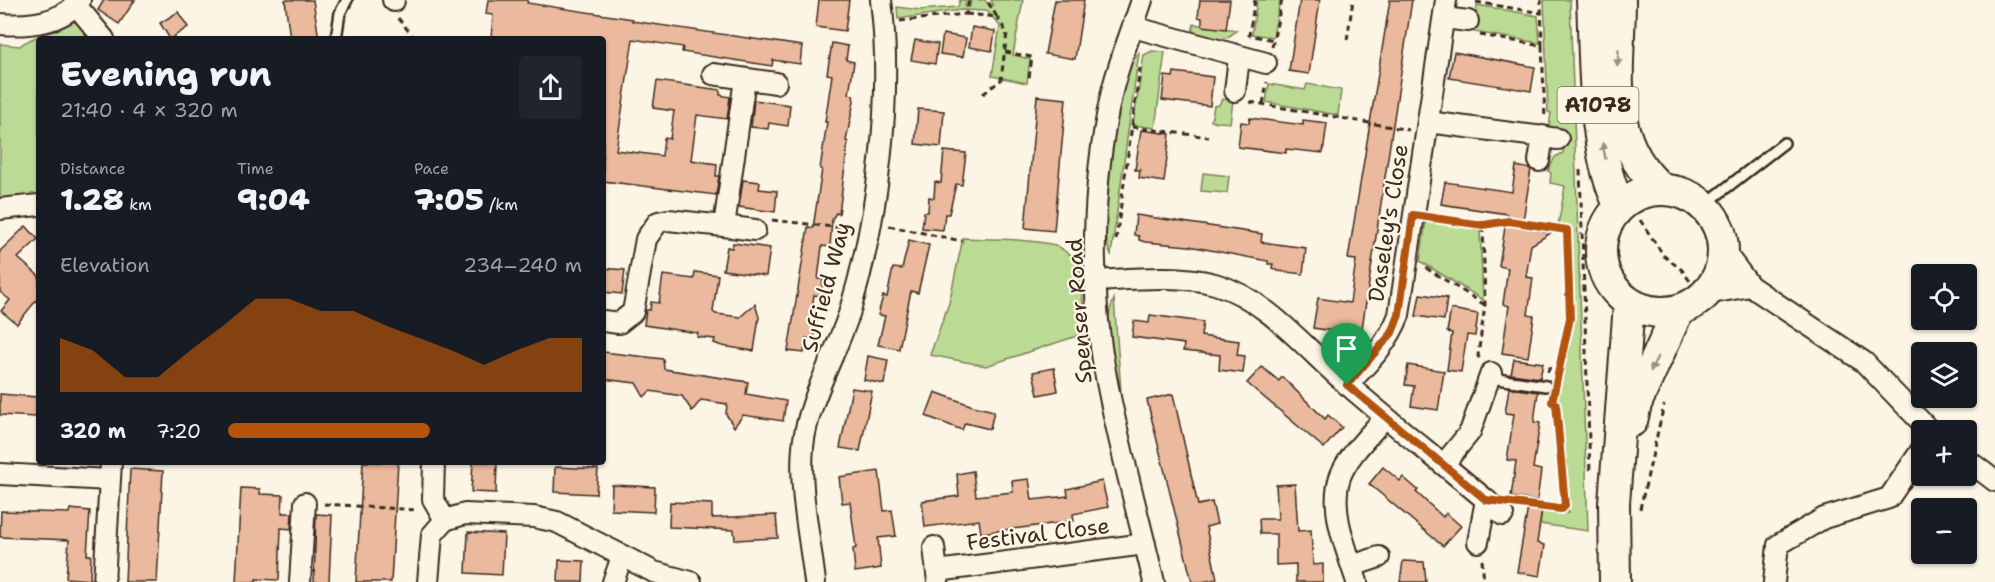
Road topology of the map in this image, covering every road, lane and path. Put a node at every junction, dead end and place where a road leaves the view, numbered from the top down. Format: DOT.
graph roads {
  1 [pos="347,0"];
  2 [pos="394,0"];
  3 [pos="880,0"];
  4 [pos="969,0"];
  5 [pos="987,0"];
  6 [pos="1142,0"];
  7 [pos="1254,0"];
  8 [pos="1353,0"];
  9 [pos="1541,0"];
  10 [pos="1592,0"];
  11 [pos="1620,0"];
  12 [pos="78,2"];
  13 [pos="1476,2"];
  14 [pos="1445,9"];
  15 [pos="1541,13"];
  16 [pos="966,14"];
  17 [pos="997,17"];
  18 [pos="1468,21"];
  19 [pos="884,23"];
  20 [pos="0,24"];
  21 [pos="1139,29"];
  22 [pos="102,36"];
  23 [pos="336,36"];
  24 [pos="412,36"];
  25 [pos="1275,40"];
  26 [pos="1347,40"];
  27 [pos="1542,46"];
  28 [pos="1005,52"];
  29 [pos="1239,58"];
  30 [pos="1266,63"];
  31 [pos="713,74"];
  32 [pos="1029,78"];
  33 [pos="745,80"];
  34 [pos="776,83"];
  35 [pos="983,94"];
  36 [pos="1240,96"];
  37 [pos="1132,127"];
  38 [pos="1427,128"];
  39 [pos="1209,137"];
  40 [pos="1550,137"];
  41 [pos="1784,143"];
  42 [pos="1539,161"];
  43 [pos="1580,165"];
  44 [pos="1663,190"];
  45 [pos="36,205"];
  46 [pos="1620,206"];
  47 [pos="1703,206"];
  48 [pos="0,209"];
  49 [pos="1413,215"];
  50 [pos="775,218"];
  51 [pos="1483,225"];
  52 [pos="724,226"];
  53 [pos="869,226"];
  54 [pos="755,231"];
  55 [pos="962,241"];
  56 [pos="1115,245"];
  57 [pos="1723,250"];
  58 [pos="1406,256"];
  59 [pos="1096,281"];
  60 [pos="1750,286"];
  61 [pos="1706,294"];
  62 [pos="1629,304"];
  63 [pos="1485,305"];
  64 [pos="1678,311"];
  65 [pos="606,321"];
  66 [pos="1490,375"];
  67 [pos="1556,380"];
  68 [pos="1347,385"];
  69 [pos="1550,389"];
  70 [pos="1385,417"];
  71 [pos="1919,420"];
  72 [pos="1444,464"];
  73 [pos="434,465"];
  74 [pos="1911,465"];
  75 [pos="1977,467"];
  76 [pos="110,471"];
  77 [pos="0,474"];
  78 [pos="1590,475"];
  79 [pos="1995,481"];
  80 [pos="1486,500"];
  81 [pos="305,503"];
  82 [pos="1614,503"];
  83 [pos="1503,515"];
  84 [pos="445,520"];
  85 [pos="1478,542"];
  86 [pos="1145,544"];
  87 [pos="934,547"];
  88 [pos="622,557"];
  89 [pos="1379,557"];
  90 [pos="1355,574"];
  91 [pos="938,576"];
  92 [pos="104,582"];
  93 [pos="300,582"];
  94 [pos="428,582"];
  95 [pos="613,582"];
  96 [pos="691,582"];
  97 [pos="815,582"];
  98 [pos="1154,582"];
  99 [pos="1615,582"];
  100 [pos="1774,582"];
  1 -- 23 [label="lane"];
  2 -- 24 [label="path"];
  3 -- 19 [label="street, Suffield Way"];
  4 -- 16 [label="path"];
  5 -- 17 [label="path"];
  6 -- 21 [label="street, Spenser Road"];
  7 -- 25 [label="path"];
  8 -- 26 [label="path"];
  9 -- 15 [label="path"];
  46 -- 10 [label="main road, A1078, one-way"];
  11 -- 44 [label="main road, A1078, one-way"];
  12 -- 20 [label="street"];
  12 -- 22 [label="street"];
  13 -- 15 [label="path"];
  14 -- 18 [label="street, Daseley's Close"];
  14 -- 38 [label="street, Daseley's Close"];
  15 -- 27 [label="path"];
  16 -- 17 [label="path"];
  16 -- 19 [label="path"];
  17 -- 28 [label="path"];
  18 -- 27 [label="path"];
  19 -- 53 [label="street, Suffield Way"];
  21 -- 29 [label="street"];
  21 -- 37 [label="path"];
  21 -- 59 [label="street, Spenser Road"];
  27 -- 40 [label="path"];
  28 -- 32 [label="path"];
  28 -- 35 [label="path"];
  29 -- 30 [label="street"];
  29 -- 36 [label="street"];
  31 -- 33 [label="street"];
  33 -- 34 [label="street"];
  33 -- 52 [label="street"];
  36 -- 38 [label="path"];
  37 -- 39 [label="path"];
  37 -- 56 [label="path"];
  38 -- 40 [label="street, Daseley's Close"];
  38 -- 49 [label="street, Daseley's Close"];
  40 -- 42 [label="street"];
  41 -- 47 [label="lane"];
  43 -- 78 [label="path"];
  44 -- 46 [label="main road"];
  44 -- 47 [label="main road, A1078"];
  45 -- 48 [label="street"];
  46 -- 62 [label="main road"];
  47 -- 57 [label="main road"];
  49 -- 51 [label="path"];
  49 -- 58 [label="street, Daseley's Close"];
  50 -- 53 [label="path"];
  51 -- 63 [label="path"];
  51 -- 67 [label="path"];
  52 -- 54 [label="street"];
  52 -- 65 [label="street"];
  53 -- 55 [label="path"];
  53 -- 97 [label="street, Suffield Way"];
  57 -- 60 [label="street"];
  57 -- 61 [label="main road"];
  58 -- 63 [label="path"];
  58 -- 68 [label="street, Daseley's Close"];
  59 -- 68 [label="street"];
  59 -- 86 [label="street, Spenser Road"];
  60 -- 61 [label="street"];
  60 -- 71 [label="street"];
  61 -- 64 [label="main road"];
  62 -- 64 [label="main road"];
  62 -- 82 [label="main road"];
  63 -- 66 [label="path"];
  64 -- 82 [label="main road, one-way"];
  66 -- 69 [label="lane"];
  66 -- 72 [label="street"];
  68 -- 70 [label="street"];
  69 -- 80 [label="path"];
  70 -- 72 [label="street"];
  70 -- 90 [label="street"];
  72 -- 80 [label="street"];
  73 -- 84 [label="street"];
  74 -- 100 [label="street"];
  75 -- 79 [label="street"];
  76 -- 77 [label="street"];
  76 -- 92 [label="street"];
  80 -- 83 [label="street"];
  80 -- 85 [label="street"];
  81 -- 84 [label="path"];
  81 -- 93 [label="street"];
  82 -- 99 [label="main road"];
  84 -- 88 [label="street"];
  84 -- 94 [label="street"];
  86 -- 91 [label="street, Festival Close"];
  86 -- 98 [label="street, Spenser Road"];
  87 -- 91 [label="street, Festival Close"];
  88 -- 95 [label="street"];
  88 -- 96 [label="street"];
  89 -- 90 [label="street"];
}
